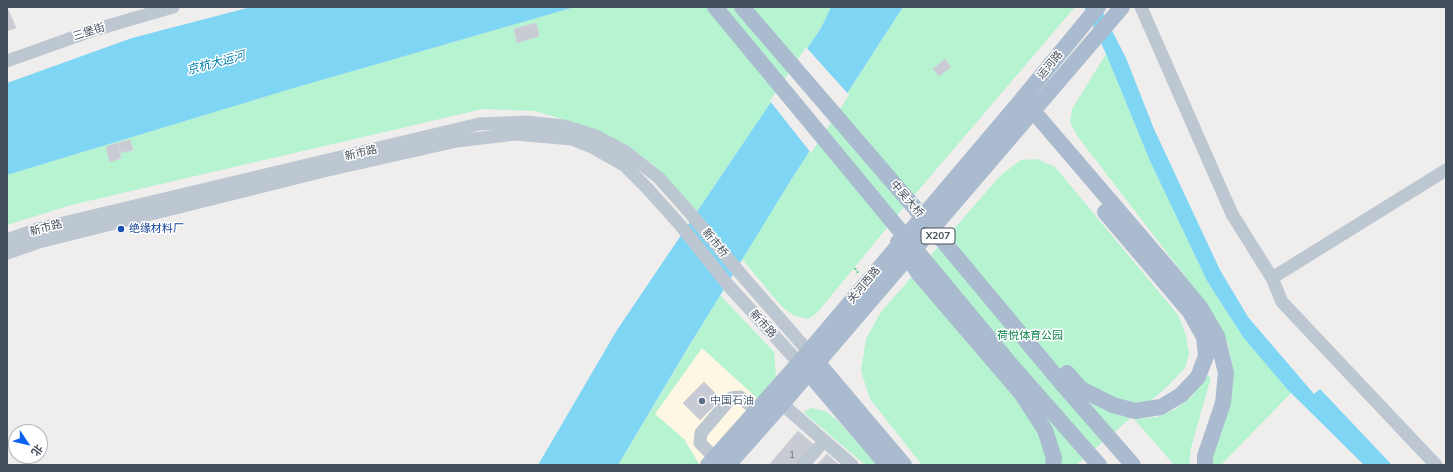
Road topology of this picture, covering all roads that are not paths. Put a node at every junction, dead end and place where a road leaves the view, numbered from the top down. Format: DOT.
graph roads {
  1 [pos="173,7"];
  2 [pos="715,7"];
  3 [pos="742,7"];
  4 [pos="1098,7"];
  5 [pos="1141,7"];
  6 [pos="1118,11"];
  7 [pos="7,61"];
  8 [pos="1019,103"];
  9 [pos="1030,115"];
  10 [pos="864,150"];
  11 [pos="846,164"];
  12 [pos="1446,170"];
  13 [pos="691,214"];
  14 [pos="681,226"];
  15 [pos="7,240"];
  16 [pos="7,253"];
  17 [pos="739,272"];
  18 [pos="1272,278"];
  19 [pos="728,285"];
  20 [pos="808,362"];
  21 [pos="782,404"];
  22 [pos="757,411"];
  23 [pos="818,448"];
  24 [pos="717,463"];
  25 [pos="803,465"];
  26 [pos="852,465"];
  27 [pos="887,465"];
  28 [pos="904,465"];
  29 [pos="1053,465"];
  30 [pos="1099,465"];
  31 [pos="1133,465"];
  32 [pos="1205,465"];
  33 [pos="1436,465"];
  1 -- 7 [label="street, 三堡街"];
  2 -- 11 [label="main road, X207, bridge"];
  3 -- 10 [label="main road, 中吴大桥 / X207, bridge"];
  4 -- 8 [label="main road, 运河路"];
  5 -- 18 [label="street"];
  6 -- 9 [label="main road, 运河路"];
  8 -- 9 [label="main road"];
  8 -- 20 [label="main road, 关河西路"];
  9 -- 10 [label="main road, bridge"];
  9 -- 20 [label="main road, 关河西路"];
  9 -- 32 [label="main road"];
  10 -- 31 [label="main road, 中吴大桥 / X207, bridge"];
  11 -- 29 [label="main road, bridge"];
  11 -- 30 [label="main road, X207, bridge"];
  12 -- 18 [label="street"];
  13 -- 15 [label="street, 新市路"];
  13 -- 17 [label="street, 新市桥"];
  14 -- 16 [label="street, 新市路"];
  14 -- 19 [label="street, 新市桥"];
  17 -- 20 [label="street, 新市路"];
  18 -- 33 [label="street"];
  19 -- 20 [label="street, 新市路"];
  20 -- 21 [label="main road, 关河西路"];
  20 -- 22 [label="main road, 关河西路"];
  20 -- 27 [label="main road"];
  20 -- 28 [label="main road"];
  21 -- 24 [label="main road, 关河西路"];
  21 -- 26 [label="street"];
  22 -- 24 [label="main road, 关河西路"];
  22 -- 24 [label="street"];
  23 -- 25 [label="street"];
}
